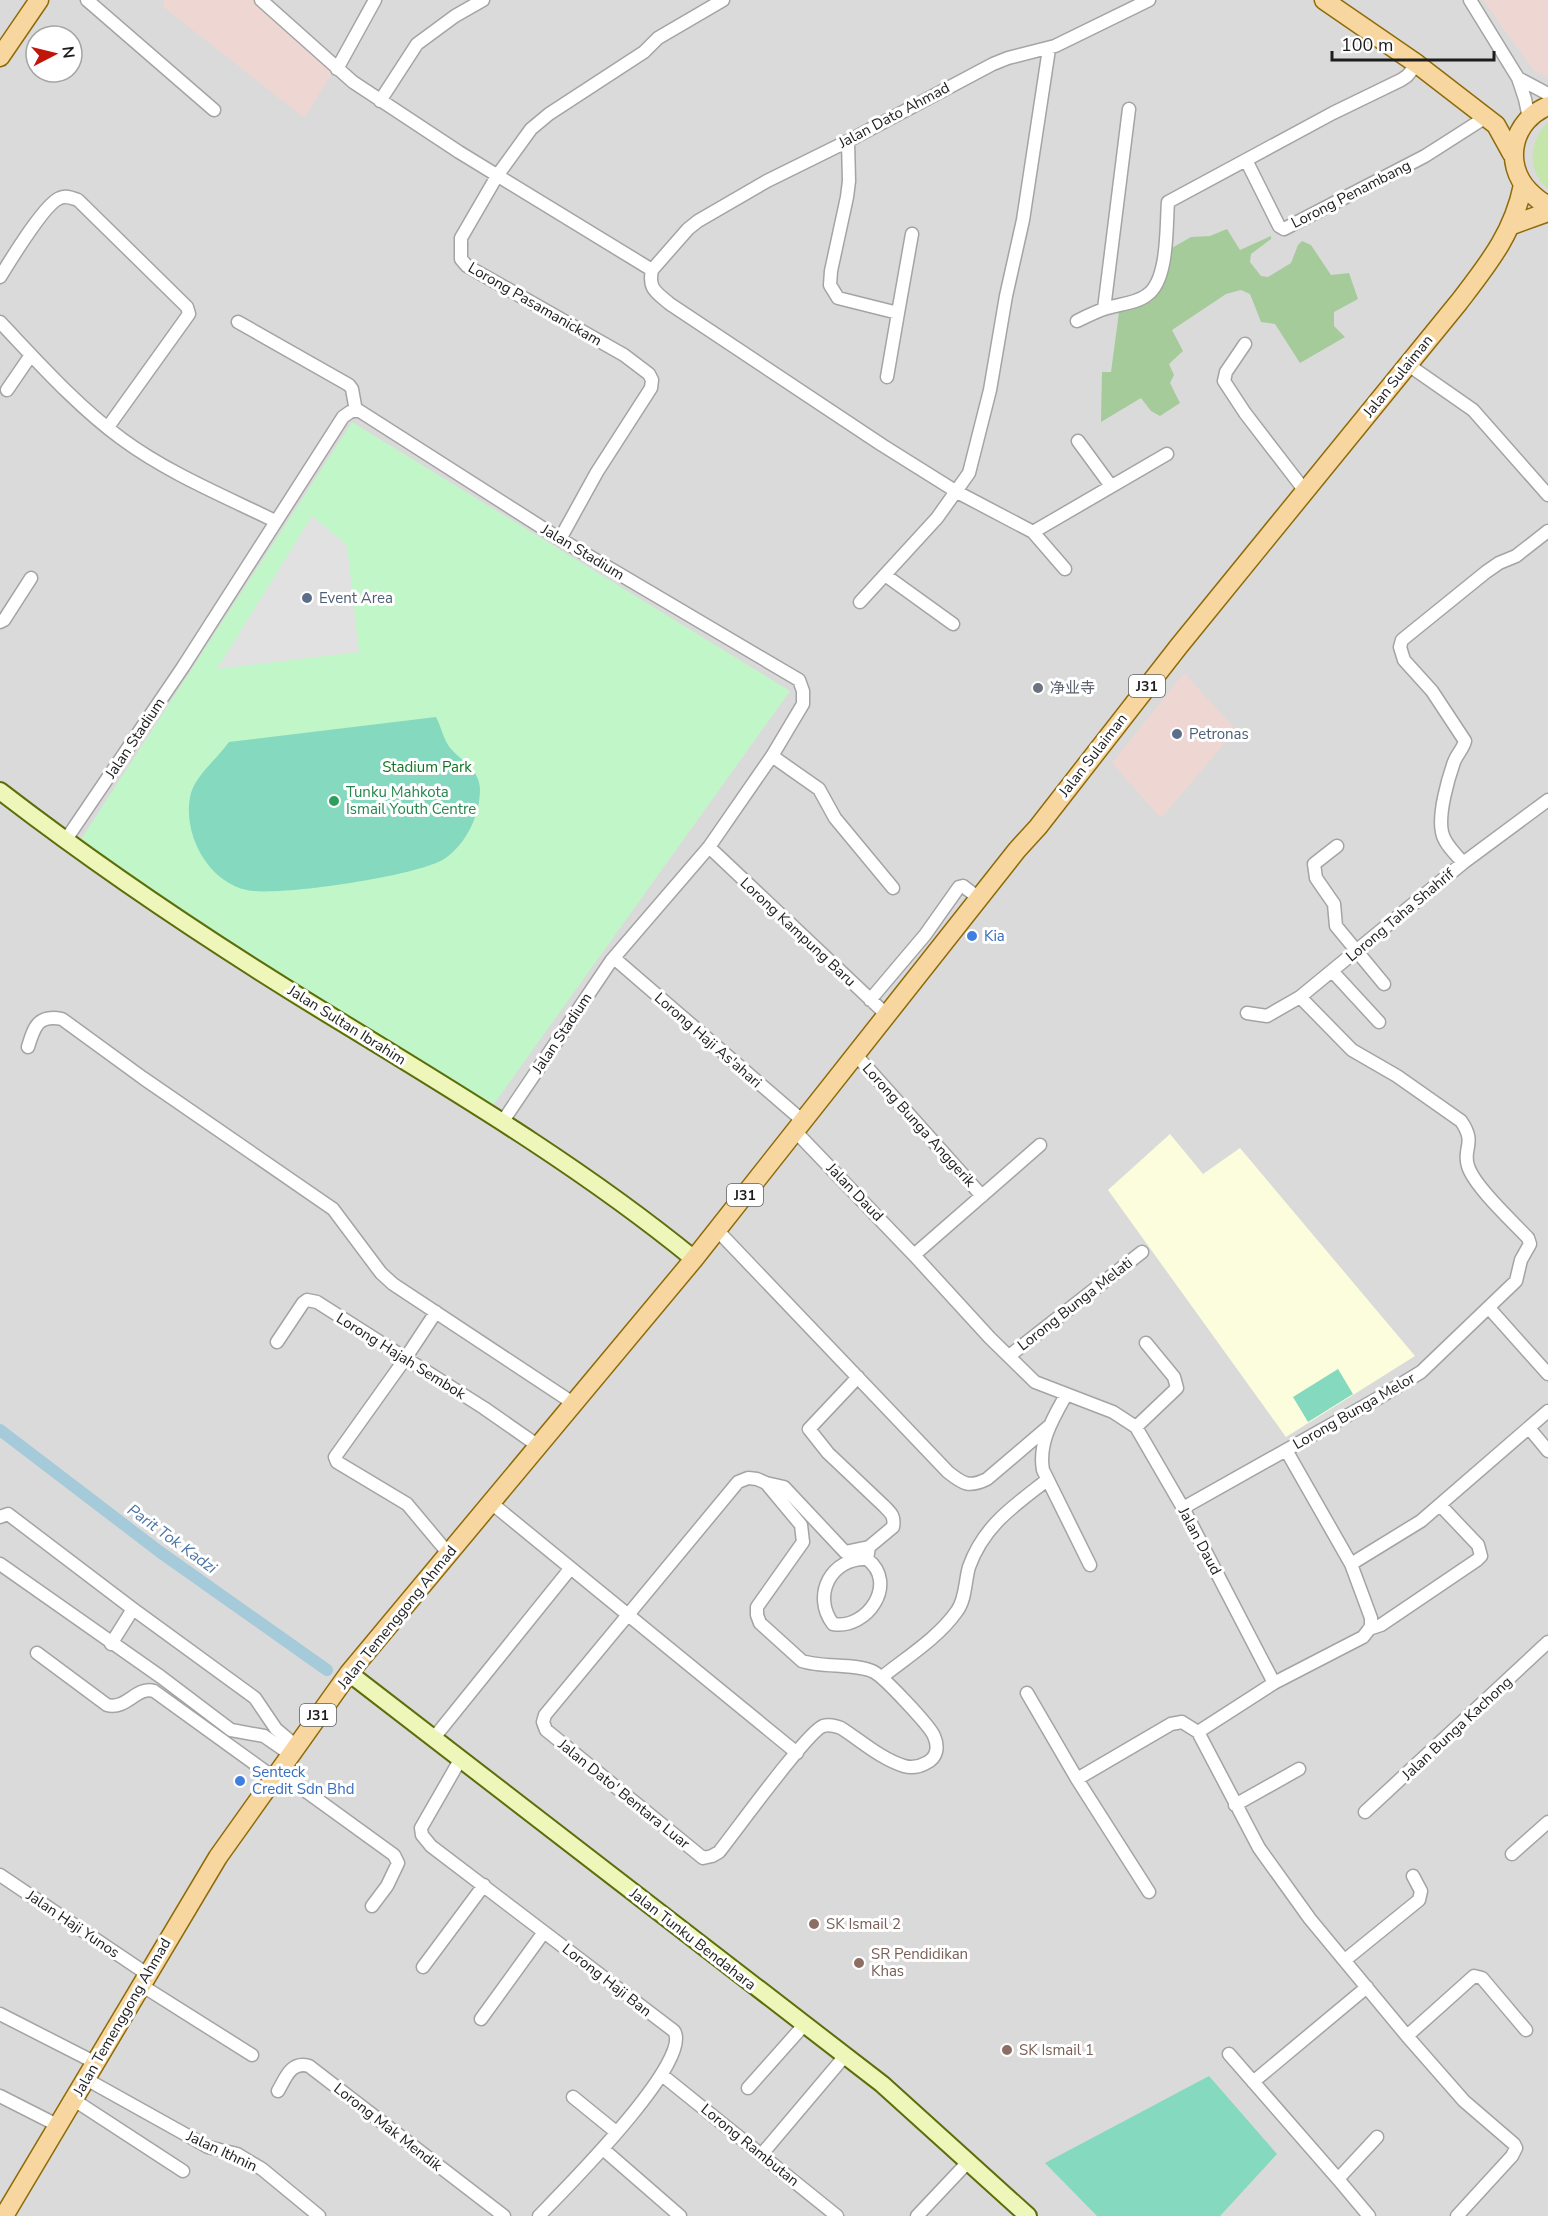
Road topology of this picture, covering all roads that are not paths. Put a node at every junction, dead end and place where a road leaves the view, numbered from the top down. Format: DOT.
graph roads {
  1 [pos="39,0"];
  2 [pos="87,0"];
  3 [pos="261,0"];
  4 [pos="375,0"];
  5 [pos="483,0"];
  6 [pos="723,0"];
  7 [pos="1149,0"];
  8 [pos="1324,0"];
  9 [pos="1470,0"];
  10 [pos="5,36"];
  11 [pos="1049,49"];
  12 [pos="0,57"];
  13 [pos="1417,64"];
  14 [pos="337,69"];
  15 [pos="1518,78"];
  16 [pos="1548,94"];
  17 [pos="380,101"];
  18 [pos="1548,106"];
  19 [pos="1128,109"];
  20 [pos="214,110"];
  21 [pos="1527,120"];
  22 [pos="1491,121"];
  23 [pos="848,141"];
  24 [pos="1512,154"];
  25 [pos="1246,160"];
  26 [pos="497,176"];
  27 [pos="1523,185"];
  28 [pos="1548,205"];
  29 [pos="1548,212"];
  30 [pos="1512,225"];
  31 [pos="912,234"];
  32 [pos="656,266"];
  33 [pos="0,277"];
  34 [pos="1104,309"];
  35 [pos="898,313"];
  36 [pos="1077,321"];
  37 [pos="0,322"];
  38 [pos="238,322"];
  39 [pos="1245,344"];
  40 [pos="31,355"];
  41 [pos="1407,364"];
  42 [pos="887,377"];
  43 [pos="8,390"];
  44 [pos="356,411"];
  45 [pos="108,427"];
  46 [pos="1078,441"];
  47 [pos="1167,454"];
  48 [pos="1111,486"];
  49 [pos="1305,491"];
  50 [pos="957,492"];
  51 [pos="1548,495"];
  52 [pos="275,521"];
  53 [pos="1548,531"];
  54 [pos="1033,532"];
  55 [pos="560,539"];
  56 [pos="1065,569"];
  57 [pos="885,575"];
  58 [pos="31,578"];
  59 [pos="860,602"];
  60 [pos="0,622"];
  61 [pos="953,624"];
  62 [pos="772,756"];
  63 [pos="0,791"];
  64 [pos="1548,800"];
  65 [pos="65,841"];
  66 [pos="1337,846"];
  67 [pos="709,847"];
  68 [pos="1463,863"];
  69 [pos="893,888"];
  70 [pos="980,899"];
  71 [pos="925,935"];
  72 [pos="939,950"];
  73 [pos="1357,952"];
  74 [pos="614,958"];
  75 [pos="1332,971"];
  76 [pos="1384,984"];
  77 [pos="1300,997"];
  78 [pos="870,1000"];
  79 [pos="1247,1013"];
  80 [pos="888,1016"];
  81 [pos="1379,1022"];
  82 [pos="28,1047"];
  83 [pos="856,1055"];
  84 [pos="503,1121"];
  85 [pos="799,1126"];
  86 [pos="1040,1145"];
  87 [pos="982,1196"];
  88 [pos="717,1230"];
  89 [pos="1142,1252"];
  90 [pos="914,1255"];
  91 [pos="694,1258"];
  92 [pos="1489,1308"];
  93 [pos="436,1312"];
  94 [pos="277,1342"];
  95 [pos="1146,1343"];
  96 [pos="1009,1356"];
  97 [pos="405,1359"];
  98 [pos="1548,1374"];
  99 [pos="858,1377"];
  100 [pos="1066,1395"];
  101 [pos="573,1403"];
  102 [pos="1548,1411"];
  103 [pos="1048,1426"];
  104 [pos="1136,1427"];
  105 [pos="1529,1428"];
  106 [pos="537,1445"];
  107 [pos="1286,1450"];
  108 [pos="1548,1451"];
  109 [pos="1047,1480"];
  110 [pos="766,1483"];
  111 [pos="490,1502"];
  112 [pos="1440,1505"];
  113 [pos="1183,1508"];
  114 [pos="0,1517"];
  115 [pos="448,1553"];
  116 [pos="868,1553"];
  117 [pos="0,1564"];
  118 [pos="1351,1564"];
  119 [pos="1090,1565"];
  120 [pos="570,1569"];
  121 [pos="133,1609"];
  122 [pos="628,1615"];
  123 [pos="1369,1629"];
  124 [pos="1548,1642"];
  125 [pos="111,1644"];
  126 [pos="37,1653"];
  127 [pos="349,1673"];
  128 [pos="882,1677"];
  129 [pos="1274,1683"];
  130 [pos="1027,1693"];
  131 [pos="1198,1732"];
  132 [pos="433,1739"];
  133 [pos="293,1750"];
  134 [pos="797,1753"];
  135 [pos="460,1760"];
  136 [pos="1299,1768"];
  137 [pos="276,1774"];
  138 [pos="1077,1779"];
  139 [pos="1234,1804"];
  140 [pos="1365,1812"];
  141 [pos="1548,1822"];
  142 [pos="1512,1854"];
  143 [pos="0,1875"];
  144 [pos="1413,1876"];
  145 [pos="483,1885"];
  146 [pos="1149,1892"];
  147 [pos="372,1906"];
  148 [pos="544,1932"];
  149 [pos="1345,1960"];
  150 [pos="423,1967"];
  151 [pos="144,1980"];
  152 [pos="1367,1987"];
  153 [pos="0,2014"];
  154 [pos="481,2019"];
  155 [pos="804,2025"];
  156 [pos="1526,2030"];
  157 [pos="1407,2036"];
  158 [pos="1229,2054"];
  159 [pos="252,2055"];
  160 [pos="844,2057"];
  161 [pos="91,2071"];
  162 [pos="662,2075"];
  163 [pos="1254,2082"];
  164 [pos="748,2088"];
  165 [pos="278,2091"];
  166 [pos="0,2096"];
  167 [pos="573,2097"];
  168 [pos="74,2100"];
  169 [pos="58,2126"];
  170 [pos="616,2133"];
  171 [pos="1377,2137"];
  172 [pos="603,2149"];
  173 [pos="762,2154"];
  174 [pos="969,2162"];
  175 [pos="183,2171"];
  176 [pos="1338,2179"];
  177 [pos="1018,2213"];
  178 [pos="4,2216"];
  179 [pos="319,2216"];
  180 [pos="504,2216"];
  181 [pos="538,2216"];
  182 [pos="680,2216"];
  183 [pos="837,2216"];
  184 [pos="917,2216"];
  185 [pos="1369,2216"];
  186 [pos="1457,2216"];
  1 -- 10 [label="main road"];
  2 -- 20 [label="street"];
  3 -- 14 [label="street"];
  4 -- 14 [label="street"];
  5 -- 17 [label="street"];
  6 -- 26 [label="street, Lorong Pasamanickam"];
  7 -- 11 [label="street, Jalan Dato Ahmad"];
  8 -- 13 [label="main road"];
  9 -- 15 [label="street"];
  10 -- 12 [label="main road"];
  11 -- 23 [label="street, Jalan Dato Ahmad"];
  11 -- 50 [label="street"];
  13 -- 22 [label="main road"];
  13 -- 25 [label="street"];
  14 -- 17 [label="street"];
  15 -- 16 [label="street"];
  15 -- 21 [label="street"];
  17 -- 26 [label="street"];
  18 -- 21 [label="main road"];
  19 -- 34 [label="street"];
  21 -- 22 [label="main road"];
  21 -- 24 [label="main road"];
  22 -- 24 [label="main road"];
  22 -- 25 [label="street, Lorong Penambang"];
  23 -- 32 [label="street, Jalan Dato Ahmad"];
  23 -- 35 [label="street"];
  24 -- 27 [label="main road"];
  25 -- 34 [label="street"];
  26 -- 32 [label="street"];
  26 -- 55 [label="street, Lorong Pasamanickam"];
  27 -- 28 [label="main road"];
  27 -- 30 [label="main road, J31"];
  29 -- 30 [label="main road"];
  30 -- 41 [label="main road, Jalan Sulaiman / J31"];
  31 -- 35 [label="street"];
  32 -- 50 [label="street"];
  33 -- 45 [label="street"];
  34 -- 36 [label="street"];
  35 -- 42 [label="street"];
  37 -- 40 [label="street"];
  38 -- 44 [label="street"];
  39 -- 49 [label="street"];
  40 -- 43 [label="street"];
  40 -- 45 [label="street"];
  41 -- 49 [label="main road, Jalan Sulaiman / J31"];
  41 -- 51 [label="street"];
  44 -- 52 [label="street, Jalan Stadium"];
  44 -- 55 [label="street, Jalan Stadium"];
  45 -- 52 [label="street"];
  46 -- 48 [label="street"];
  47 -- 48 [label="street"];
  48 -- 54 [label="street"];
  49 -- 70 [label="main road, Jalan Sulaiman / J31"];
  50 -- 54 [label="street"];
  50 -- 57 [label="street"];
  52 -- 65 [label="street, Jalan Stadium"];
  53 -- 68 [label="street"];
  54 -- 56 [label="street"];
  55 -- 62 [label="street, Jalan Stadium"];
  57 -- 59 [label="street"];
  57 -- 61 [label="street"];
  58 -- 60 [label="street"];
  62 -- 67 [label="street, Jalan Stadium"];
  62 -- 69 [label="street"];
  63 -- 65 [label="street, Jalan Sultan Ibrahim"];
  64 -- 68 [label="street, Lorong Taha Shahrif"];
  65 -- 84 [label="street, Jalan Sultan Ibrahim"];
  66 -- 73 [label="street"];
  67 -- 74 [label="street, Jalan Stadium"];
  67 -- 78 [label="street, Lorong Kampung Baru"];
  68 -- 73 [label="street, Lorong Taha Shahrif"];
  70 -- 71 [label="street"];
  70 -- 72 [label="main road, Jalan Sulaiman / J31"];
  71 -- 72 [label="street"];
  71 -- 78 [label="street"];
  72 -- 80 [label="main road, Jalan Sulaiman / J31"];
  73 -- 75 [label="street, Lorong Taha Shahrif"];
  73 -- 76 [label="street"];
  74 -- 84 [label="street, Jalan Stadium"];
  74 -- 85 [label="street, Lorong Haji As'ahari"];
  75 -- 77 [label="street, Lorong Taha Shahrif"];
  75 -- 81 [label="street"];
  77 -- 79 [label="street, Lorong Taha Shahrif"];
  77 -- 92 [label="street, Lorong Bunga Melor"];
  78 -- 80 [label="street, Lorong Kampung Baru"];
  80 -- 83 [label="main road, Jalan Sulaiman / J31"];
  82 -- 93 [label="street"];
  83 -- 85 [label="main road, Jalan Sulaiman / J31"];
  83 -- 87 [label="street, Lorong Bunga Anggerik"];
  84 -- 91 [label="street, Jalan Sultan Ibrahim"];
  85 -- 88 [label="main road, Jalan Sulaiman / J31"];
  85 -- 90 [label="street, Jalan Daud"];
  86 -- 87 [label="street, Lorong Bunga Anggerik"];
  87 -- 90 [label="street, Lorong Bunga Anggerik"];
  88 -- 91 [label="main road, Jalan Sulaiman / J31"];
  88 -- 99 [label="street"];
  89 -- 96 [label="street, Lorong Bunga Melati"];
  90 -- 96 [label="street, Jalan Daud"];
  91 -- 101 [label="main road, Jalan Temenggong Ahmad / J31"];
  92 -- 98 [label="street"];
  92 -- 107 [label="street, Lorong Bunga Melor"];
  93 -- 97 [label="street"];
  93 -- 101 [label="street"];
  94 -- 97 [label="street, Lorong Hajah Sembok"];
  95 -- 104 [label="street"];
  96 -- 100 [label="street, Jalan Daud"];
  97 -- 106 [label="street, Lorong Hajah Sembok"];
  97 -- 115 [label="street"];
  99 -- 103 [label="street"];
  99 -- 116 [label="street"];
  100 -- 103 [label="street"];
  100 -- 104 [label="street, Jalan Daud"];
  101 -- 106 [label="main road, Jalan Temenggong Ahmad / J31"];
  102 -- 105 [label="street"];
  103 -- 109 [label="street"];
  104 -- 113 [label="street, Jalan Daud"];
  105 -- 108 [label="street"];
  105 -- 112 [label="street"];
  106 -- 111 [label="main road, Jalan Temenggong Ahmad / J31"];
  107 -- 113 [label="street, Lorong Bunga Melor"];
  107 -- 118 [label="street"];
  109 -- 119 [label="street"];
  109 -- 128 [label="street"];
  110 -- 116 [label="street"];
  110 -- 122 [label="street"];
  110 -- 128 [label="street"];
  111 -- 115 [label="main road, Jalan Temenggong Ahmad / J31"];
  111 -- 120 [label="street"];
  112 -- 118 [label="street"];
  112 -- 123 [label="street"];
  113 -- 129 [label="street, Jalan Daud"];
  114 -- 121 [label="street"];
  115 -- 127 [label="main road, Jalan Temenggong Ahmad / J31"];
  116 -- 116 [label="street"];
  117 -- 125 [label="street"];
  118 -- 123 [label="street"];
  120 -- 122 [label="street"];
  120 -- 132 [label="street"];
  121 -- 125 [label="street"];
  121 -- 133 [label="street"];
  122 -- 134 [label="street"];
  122 -- 134 [label="street, Jalan Dato' Bentara Luar"];
  123 -- 129 [label="street"];
  124 -- 140 [label="street, Jalan Bunga Kachong"];
  125 -- 133 [label="street"];
  126 -- 137 [label="street"];
  127 -- 132 [label="street, Jalan Tunku Bendahara"];
  127 -- 133 [label="main road, Jalan Temenggong Ahmad / J31"];
  128 -- 134 [label="street"];
  129 -- 131 [label="street"];
  130 -- 138 [label="street"];
  131 -- 138 [label="street"];
  131 -- 139 [label="street"];
  132 -- 135 [label="street, Jalan Tunku Bendahara"];
  133 -- 137 [label="main road, Jalan Temenggong Ahmad / J31"];
  135 -- 145 [label="street, Lorong Haji Ban"];
  135 -- 155 [label="street, Jalan Tunku Bendahara"];
  136 -- 139 [label="street"];
  137 -- 147 [label="street"];
  137 -- 151 [label="main road, Jalan Temenggong Ahmad / J31"];
  138 -- 146 [label="street"];
  139 -- 149 [label="street"];
  141 -- 142 [label="street"];
  143 -- 151 [label="street, Jalan Haji Yunos"];
  144 -- 149 [label="street"];
  145 -- 148 [label="street, Lorong Haji Ban"];
  145 -- 150 [label="street"];
  148 -- 154 [label="street"];
  148 -- 162 [label="street, Lorong Haji Ban"];
  149 -- 152 [label="street"];
  151 -- 159 [label="street, Jalan Haji Yunos"];
  151 -- 161 [label="main road, Jalan Temenggong Ahmad / J31"];
  152 -- 157 [label="street"];
  152 -- 163 [label="street"];
  153 -- 161 [label="street, Jalan Ithnin"];
  155 -- 160 [label="street, Jalan Tunku Bendahara"];
  155 -- 164 [label="street"];
  156 -- 157 [label="street"];
  157 -- 186 [label="street"];
  158 -- 163 [label="street"];
  160 -- 173 [label="street"];
  160 -- 174 [label="street, Jalan Tunku Bendahara"];
  161 -- 168 [label="main road, Jalan Temenggong Ahmad / J31"];
  161 -- 179 [label="street, Jalan Ithnin"];
  162 -- 170 [label="street, Lorong Haji Ban"];
  162 -- 173 [label="street, Lorong Rambutan"];
  163 -- 176 [label="street"];
  165 -- 180 [label="street, Lorong Mak Mendik"];
  166 -- 169 [label="street"];
  167 -- 170 [label="street"];
  168 -- 169 [label="main road, Jalan Temenggong Ahmad / J31"];
  168 -- 175 [label="street"];
  169 -- 178 [label="main road, Jalan Temenggong Ahmad / J31"];
  170 -- 172 [label="street, Lorong Haji Ban"];
  171 -- 176 [label="street"];
  172 -- 181 [label="street, Lorong Haji Ban"];
  172 -- 182 [label="street"];
  173 -- 183 [label="street, Lorong Rambutan"];
  174 -- 177 [label="street, Jalan Tunku Bendahara"];
  174 -- 184 [label="street"];
  176 -- 185 [label="street"];
}
